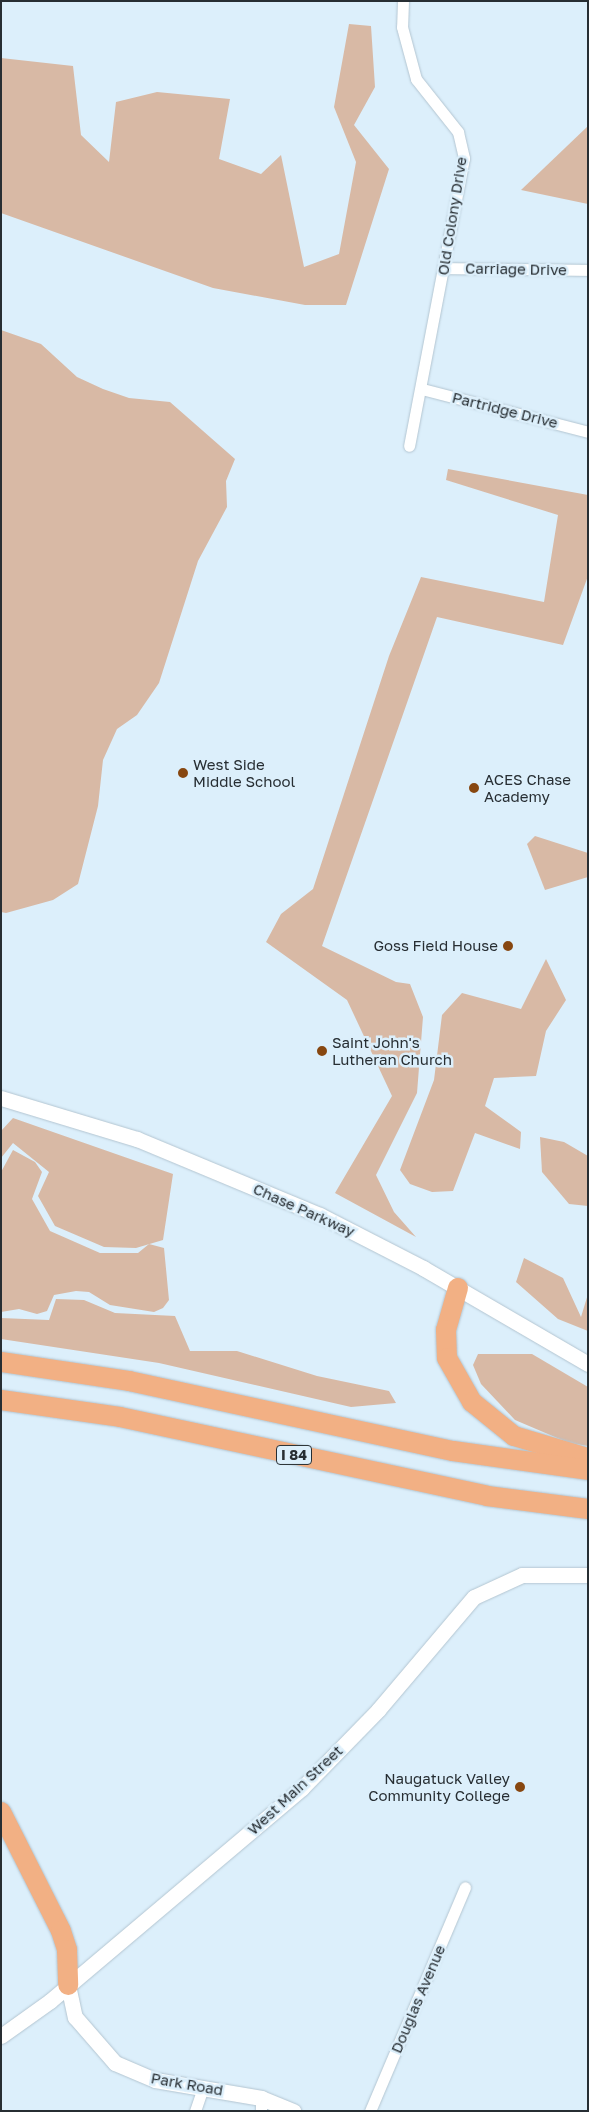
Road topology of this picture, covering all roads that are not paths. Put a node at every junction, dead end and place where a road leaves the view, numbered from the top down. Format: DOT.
graph roads {
  1 [pos="403,1"];
  2 [pos="443,268"];
  3 [pos="588,270"];
  4 [pos="422,389"];
  5 [pos="588,432"];
  6 [pos="409,446"];
  7 [pos="1,1098"];
  8 [pos="458,1288"];
  9 [pos="1,1362"];
  10 [pos="588,1364"];
  11 [pos="1,1400"];
  12 [pos="588,1458"];
  13 [pos="588,1470"];
  14 [pos="588,1509"];
  15 [pos="588,1575"];
  16 [pos="1,1812"];
  17 [pos="465,1887"];
  18 [pos="68,1986"];
  19 [pos="1,2036"];
  20 [pos="203,2088"];
  21 [pos="261,2104"];
  22 [pos="195,2111"];
  23 [pos="293,2111"];
  24 [pos="370,2111"];
  1 -- 2 [label="street, Old Colony Drive"];
  2 -- 3 [label="street, Carriage Drive"];
  2 -- 4 [label="street, Old Colony Drive"];
  4 -- 5 [label="street, Partridge Drive"];
  4 -- 6 [label="street, Old Colony Drive"];
  7 -- 8 [label="main road, Chase Parkway"];
  8 -- 10 [label="main road, Chase Parkway"];
  8 -- 12 [label="highway"];
  9 -- 13 [label="highway, I 84"];
  11 -- 14 [label="highway, I 84"];
  15 -- 18 [label="main road, West Main Street"];
  16 -- 18 [label="highway"];
  17 -- 24 [label="street, Douglas Avenue"];
  18 -- 19 [label="main road, West Main Street"];
  18 -- 20 [label="main road, Park Road"];
  20 -- 21 [label="main road, Park Road"];
  20 -- 22 [label="street"];
  21 -- 23 [label="main road, Park Road"];
}
